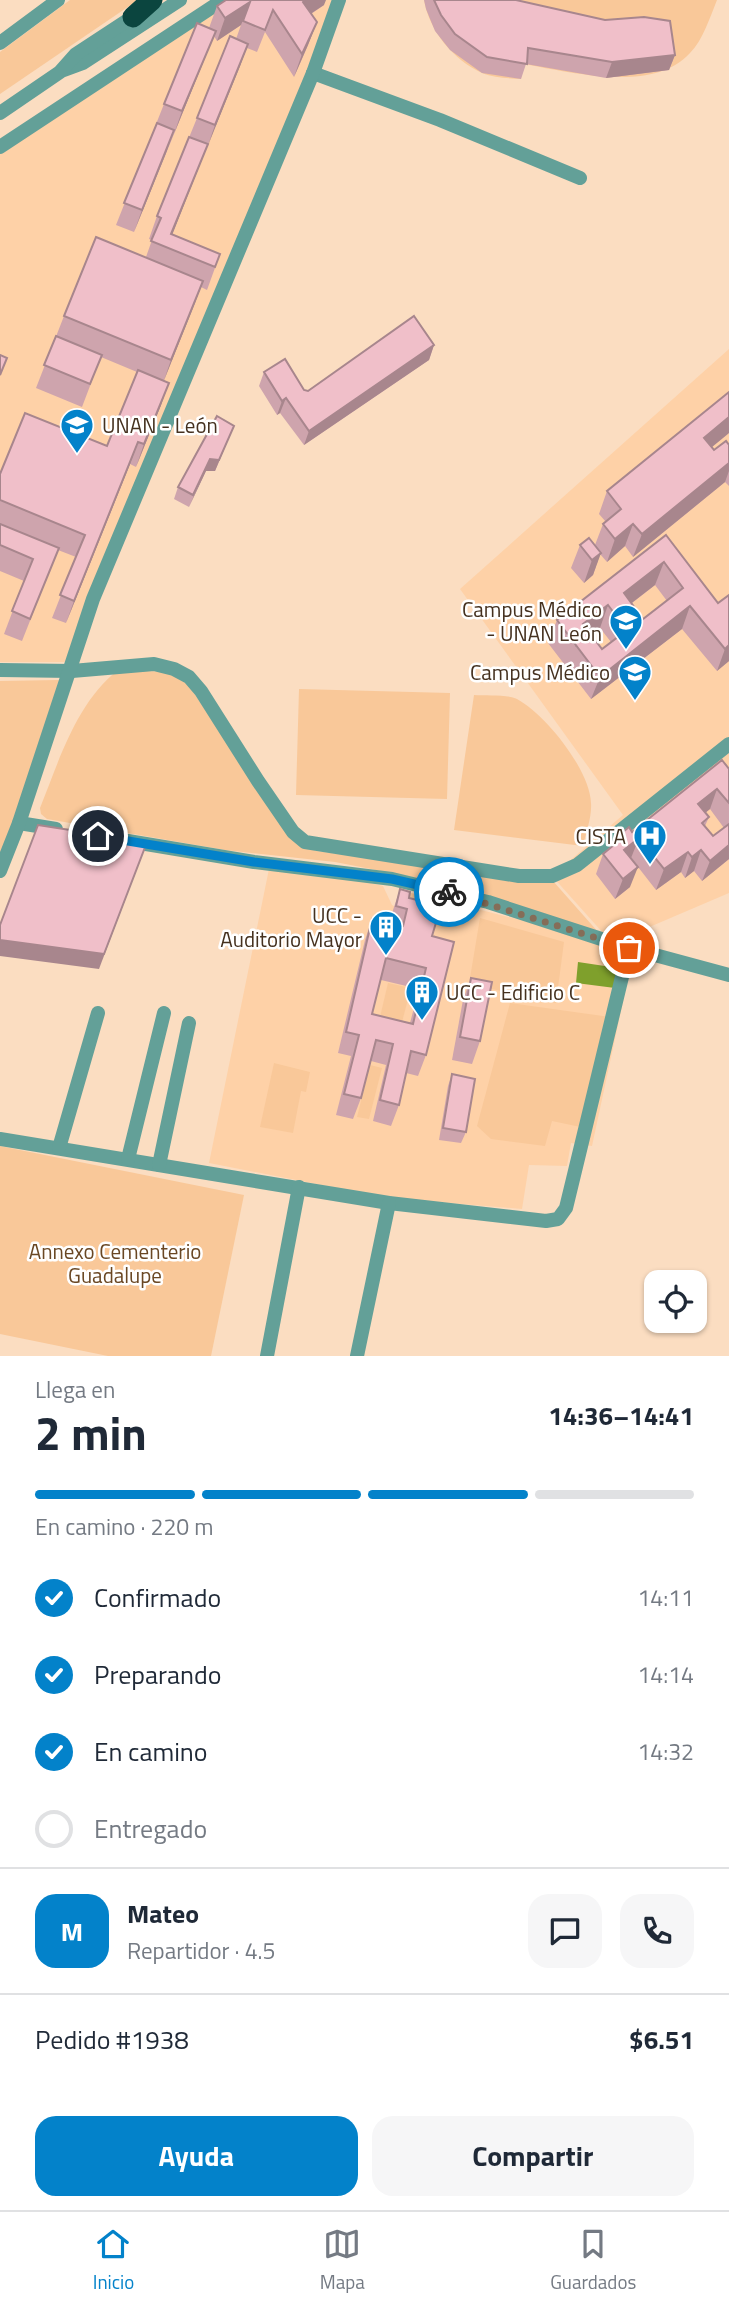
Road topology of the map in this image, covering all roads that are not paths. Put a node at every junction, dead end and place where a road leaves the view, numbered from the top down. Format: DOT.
graph roads {
  1 [pos="58,0"];
  2 [pos="152,0"];
  3 [pos="158,0"];
  4 [pos="180,0"];
  5 [pos="223,0"];
  6 [pos="338,0"];
  7 [pos="132,17"];
  8 [pos="0,43"];
  9 [pos="60,72"];
  10 [pos="313,73"];
  11 [pos="0,113"];
  12 [pos="0,147"];
  13 [pos="580,178"];
  14 [pos="0,670"];
  15 [pos="72,671"];
  16 [pos="729,744"];
  17 [pos="19,824"];
  18 [pos="75,832"];
  19 [pos="116,839"];
  20 [pos="0,871"];
  21 [pos="629,948"];
  22 [pos="729,975"];
  23 [pos="98,1013"];
  24 [pos="164,1013"];
  25 [pos="189,1023"];
  26 [pos="0,1139"];
  27 [pos="59,1148"];
  28 [pos="128,1159"];
  29 [pos="159,1165"];
  30 [pos="299,1187"];
  31 [pos="389,1203"];
  32 [pos="267,1356"];
  33 [pos="357,1356"];
  1 -- 8 [label="street"];
  2 -- 7 [label="highway"];
  3 -- 7 [label="street"];
  4 -- 9 [label="street"];
  5 -- 12 [label="street"];
  6 -- 10 [label="street"];
  7 -- 9 [label="street"];
  9 -- 11 [label="street"];
  10 -- 13 [label="street"];
  10 -- 15 [label="street"];
  14 -- 15 [label="street"];
  15 -- 16 [label="street"];
  15 -- 17 [label="street"];
  17 -- 18 [label="street"];
  17 -- 20 [label="street"];
  19 -- 21 [label="street"];
  21 -- 22 [label="street"];
  21 -- 31 [label="street"];
  23 -- 27 [label="street"];
  24 -- 28 [label="street"];
  25 -- 29 [label="street"];
  26 -- 27 [label="street"];
  27 -- 28 [label="street"];
  28 -- 29 [label="street"];
  29 -- 30 [label="street"];
  30 -- 31 [label="street"];
  30 -- 32 [label="street"];
  31 -- 33 [label="street"];
}
